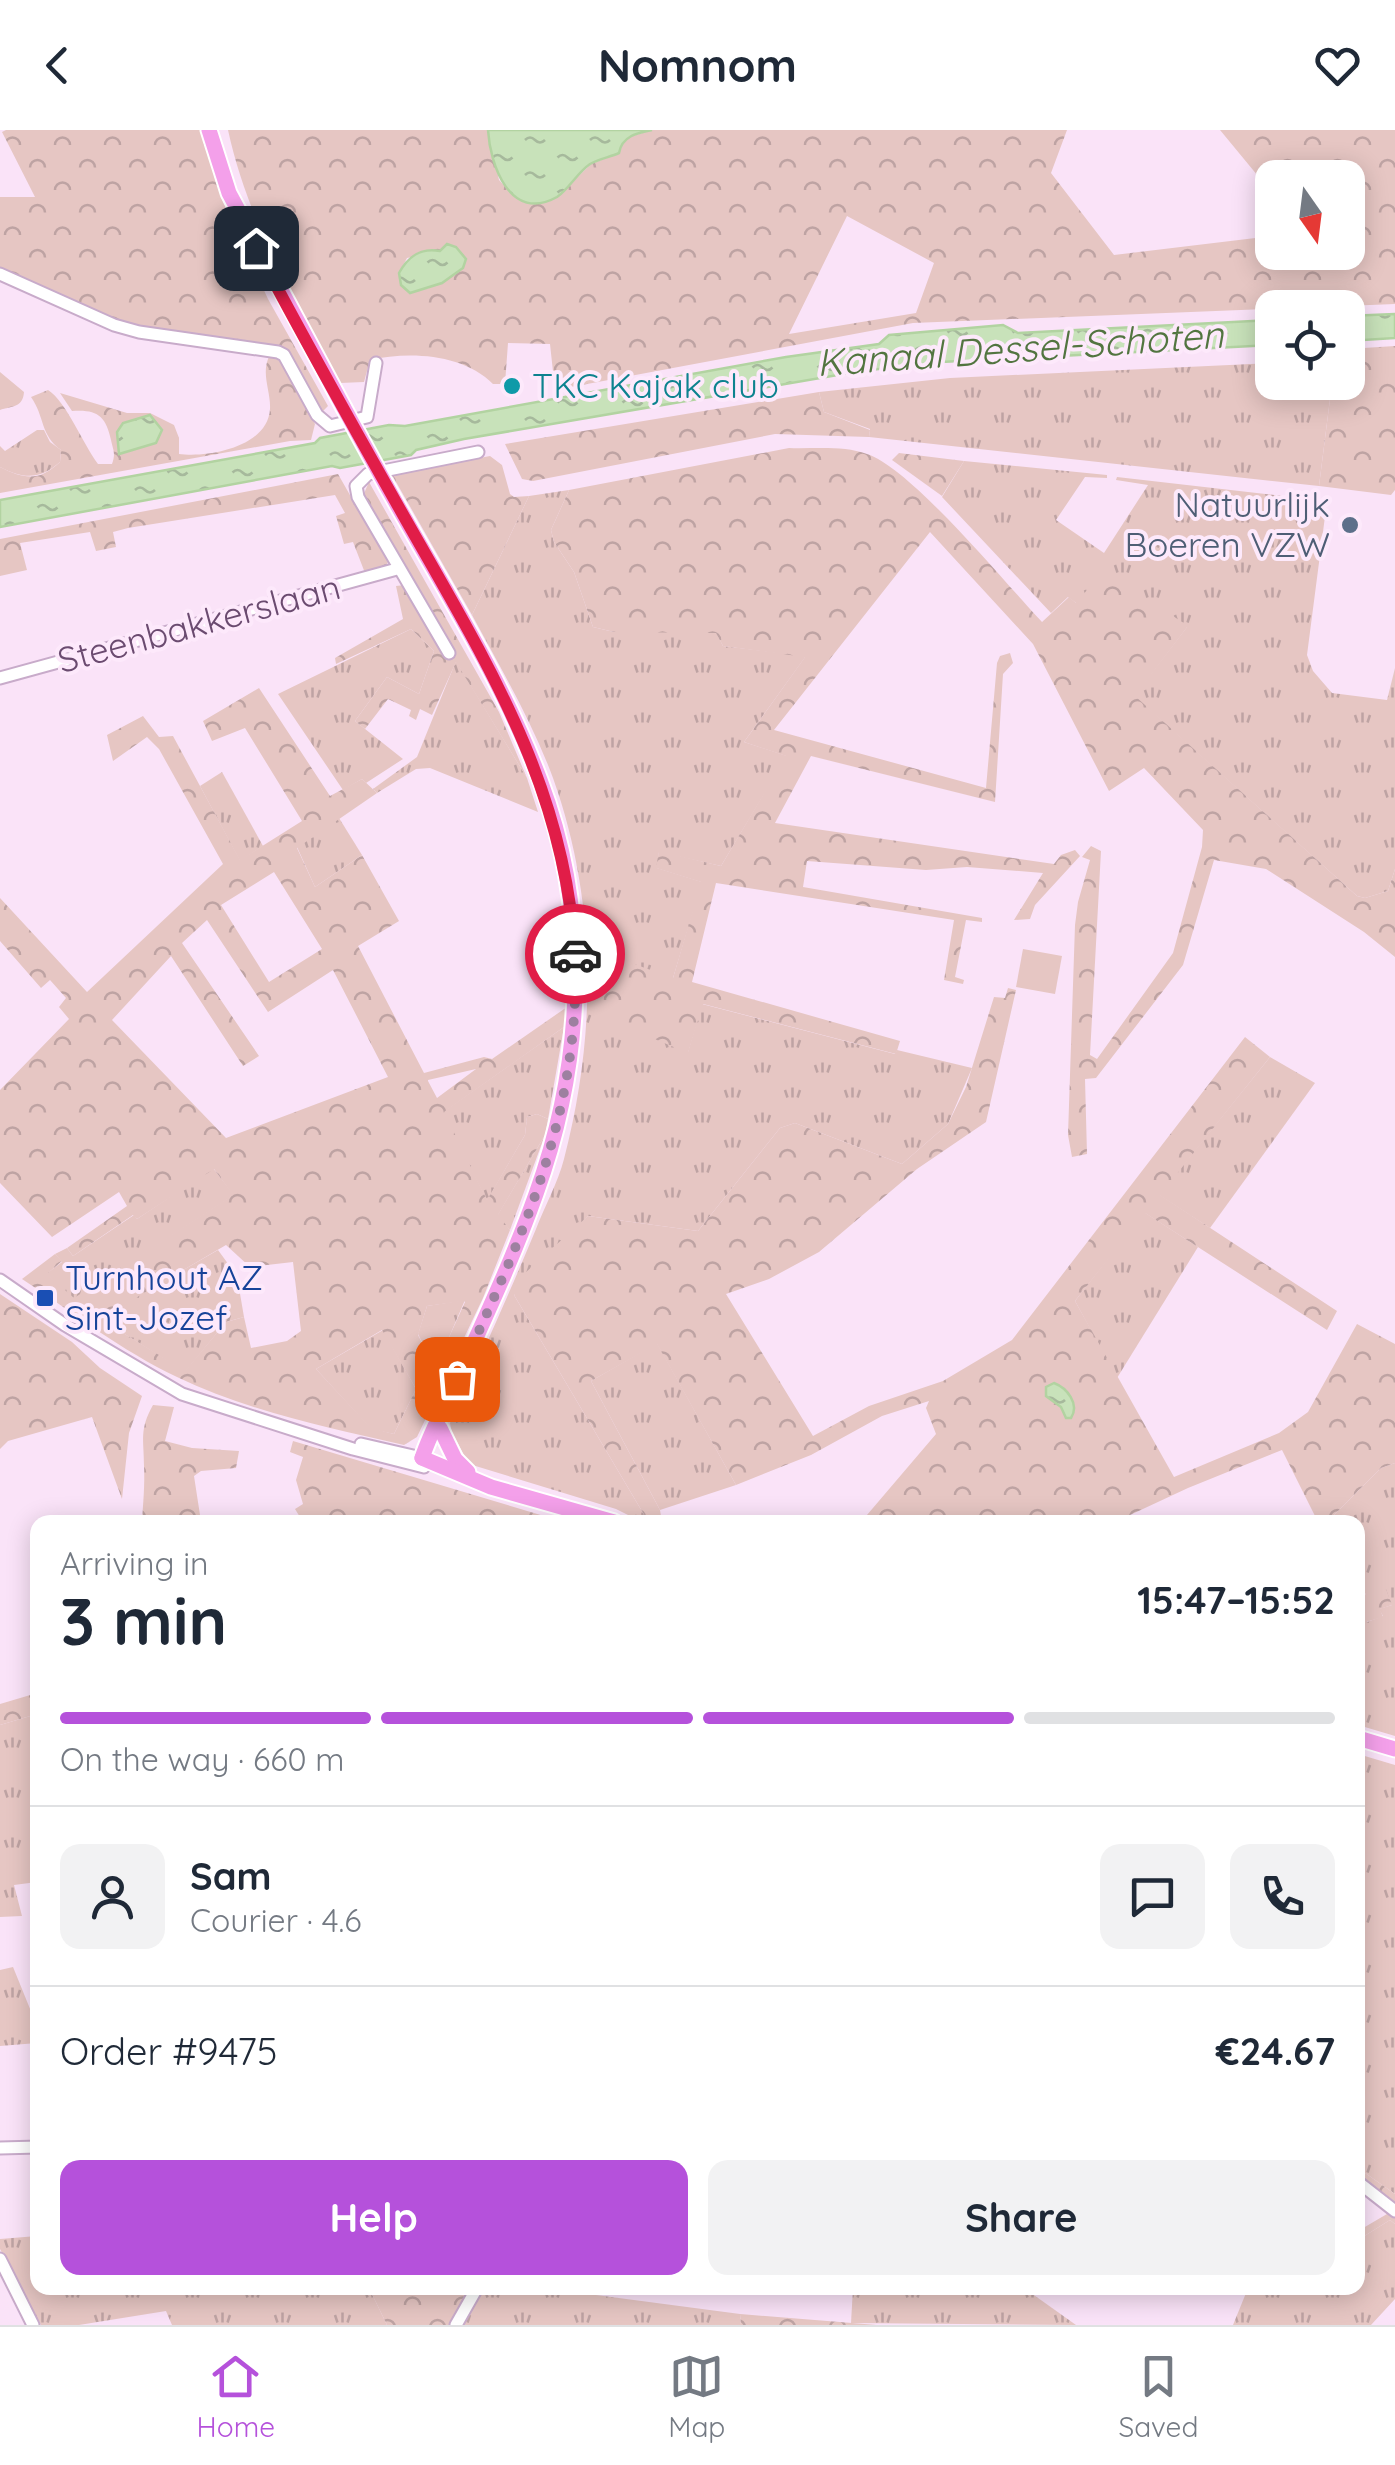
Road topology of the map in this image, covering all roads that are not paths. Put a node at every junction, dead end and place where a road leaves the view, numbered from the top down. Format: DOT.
graph roads {
  1 [pos="209,130"];
  2 [pos="220,130"];
  3 [pos="242,217"];
  4 [pos="0,274"];
  5 [pos="376,363"];
  6 [pos="478,452"];
  7 [pos="397,569"];
  8 [pos="449,653"];
  9 [pos="0,678"];
  10 [pos="0,1280"];
  11 [pos="444,1408"];
  12 [pos="440,1428"];
  13 [pos="342,1444"];
  14 [pos="423,1456"];
  15 [pos="497,1488"];
  16 [pos="590,1515"];
  17 [pos="1365,1740"];
  18 [pos="1395,1749"];
  19 [pos="30,2147"];
  20 [pos="0,2148"];
  21 [pos="1365,2187"];
  22 [pos="1395,2211"];
  23 [pos="0,2259"];
  24 [pos="474,2295"];
  25 [pos="34,2325"];
  26 [pos="456,2325"];
  1 -- 3 [label="main road"];
  2 -- 3 [label="main road"];
  3 -- 11 [label="main road, bridge"];
  4 -- 5 [label="street"];
  6 -- 7 [label="street"];
  7 -- 8 [label="street"];
  7 -- 9 [label="street, Steenbakkerslaan"];
  10 -- 13 [label="street"];
  11 -- 12 [label="main road"];
  11 -- 14 [label="main road"];
  12 -- 14 [label="main road"];
  12 -- 15 [label="main road"];
  13 -- 14 [label="street"];
  13 -- 14 [label="street"];
  14 -- 15 [label="main road"];
  15 -- 16 [label="main road"];
  17 -- 18 [label="main road"];
  19 -- 20 [label="street"];
  21 -- 22 [label="street"];
  23 -- 25 [label="street"];
  24 -- 26 [label="street"];
}
